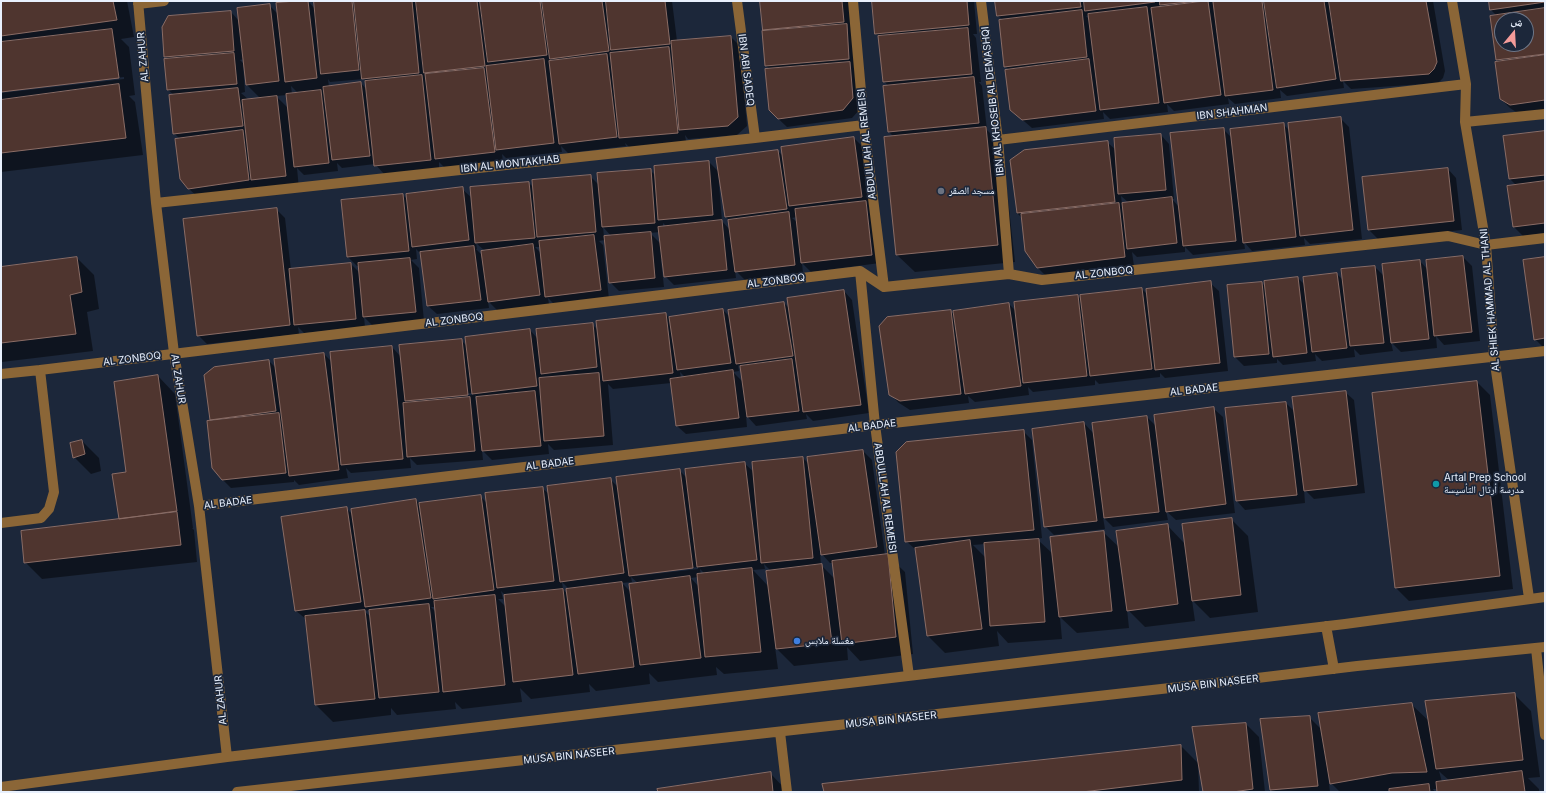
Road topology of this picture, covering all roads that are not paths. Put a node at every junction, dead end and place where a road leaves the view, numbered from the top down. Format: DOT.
graph roads {
  1 [pos="164,1"];
  2 [pos="737,1"];
  3 [pos="853,1"];
  4 [pos="981,1"];
  5 [pos="1452,1"];
  6 [pos="138,3"];
  7 [pos="1466,84"];
  8 [pos="1545,114"];
  9 [pos="1465,122"];
  10 [pos="864,125"];
  11 [pos="755,138"];
  12 [pos="998,140"];
  13 [pos="156,203"];
  14 [pos="1545,238"];
  15 [pos="1486,245"];
  16 [pos="860,271"];
  17 [pos="1009,274"];
  18 [pos="884,287"];
  19 [pos="1545,351"];
  20 [pos="174,354"];
  21 [pos="1494,356"];
  22 [pos="40,370"];
  23 [pos="1,374"];
  24 [pos="875,425"];
  25 [pos="199,506"];
  26 [pos="1,523"];
  27 [pos="1545,597"];
  28 [pos="1529,598"];
  29 [pos="1326,626"];
  30 [pos="1540,648"];
  31 [pos="1334,669"];
  32 [pos="909,676"];
  33 [pos="780,732"];
  34 [pos="1545,735"];
  35 [pos="227,757"];
  36 [pos="32,783"];
  37 [pos="1,787"];
  38 [pos="8,792"];
  39 [pos="237,792"];
  40 [pos="787,792"];
  1 -- 6 [label="street"];
  2 -- 11 [label="street, IBN ABI SADEQ"];
  3 -- 10 [label="street, ABDULLAH AL REMEISI"];
  4 -- 12 [label="street, IBN AL KHOSEIB AL DEMASHQI"];
  5 -- 7 [label="street, AL SHIEK HAMMAD AL THANI"];
  6 -- 13 [label="street, AL ZAHUR"];
  7 -- 9 [label="street, AL SHIEK HAMMAD AL THANI"];
  7 -- 12 [label="street, IBN SHAHMAN"];
  8 -- 9 [label="street"];
  9 -- 15 [label="street, AL SHIEK HAMMAD AL THANI"];
  10 -- 11 [label="street, IBN AL MONTAKHAB"];
  10 -- 18 [label="street, ABDULLAH AL REMEISI"];
  11 -- 13 [label="street, IBN AL MONTAKHAB"];
  12 -- 17 [label="street, IBN AL KHOSEIB AL DEMASHQI"];
  13 -- 20 [label="street, AL ZAHUR"];
  14 -- 15 [label="street, AL ZONBOQ"];
  15 -- 17 [label="street, AL ZONBOQ"];
  15 -- 21 [label="street, AL SHIEK HAMMAD AL THANI"];
  16 -- 18 [label="street"];
  16 -- 20 [label="street, AL ZONBOQ"];
  16 -- 24 [label="street, ABDULLAH AL REMEISI"];
  17 -- 18 [label="street, AL ZONBOQ"];
  19 -- 21 [label="street, AL BADAE"];
  20 -- 22 [label="street, AL ZONBOQ"];
  20 -- 25 [label="street, AL ZAHUR"];
  21 -- 24 [label="street, AL BADAE"];
  21 -- 28 [label="street, AL SHIEK HAMMAD AL THANI"];
  22 -- 23 [label="street, AL ZONBOQ"];
  22 -- 26 [label="street"];
  24 -- 25 [label="street, AL BADAE"];
  24 -- 32 [label="street, ABDULLAH AL REMEISI"];
  25 -- 35 [label="street, AL ZAHUR"];
  27 -- 28 [label="street"];
  28 -- 29 [label="street"];
  29 -- 31 [label="street"];
  29 -- 32 [label="street"];
  30 -- 31 [label="street, MUSA BIN NASEER"];
  30 -- 34 [label="street"];
  31 -- 33 [label="street, MUSA BIN NASEER"];
  32 -- 35 [label="street"];
  33 -- 39 [label="street, MUSA BIN NASEER"];
  33 -- 40 [label="street"];
  35 -- 36 [label="street"];
  36 -- 37 [label="street"];
  36 -- 38 [label="street"];
}
